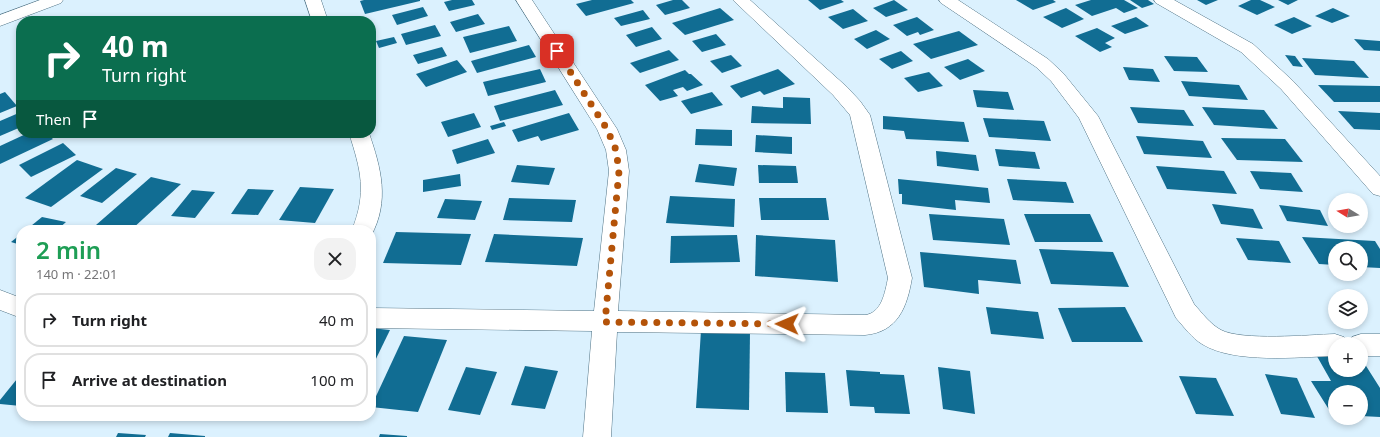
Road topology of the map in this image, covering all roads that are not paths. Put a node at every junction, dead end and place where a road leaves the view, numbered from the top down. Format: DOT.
graph roads {
  1 [pos="55,0"];
  2 [pos="313,0"];
  3 [pos="524,0"];
  4 [pos="741,0"];
  5 [pos="947,0"];
  6 [pos="1162,0"];
  7 [pos="318,16"];
  8 [pos="0,21"];
  9 [pos="360,138"];
  10 [pos="1380,189"];
  11 [pos="365,225"];
  12 [pos="0,300"];
  13 [pos="16,306"];
  14 [pos="376,318"];
  15 [pos="605,322"];
  16 [pos="1368,345"];
  17 [pos="1380,345"];
  18 [pos="1328,346"];
  19 [pos="597,437"];
  1 -- 8 [label="street"];
  2 -- 7 [label="street"];
  3 -- 15 [label="street"];
  4 -- 15 [label="street"];
  5 -- 18 [label="street"];
  6 -- 10 [label="street"];
  9 -- 11 [label="street"];
  12 -- 13 [label="street"];
  14 -- 15 [label="street"];
  15 -- 19 [label="street"];
  16 -- 17 [label="street"];
}
